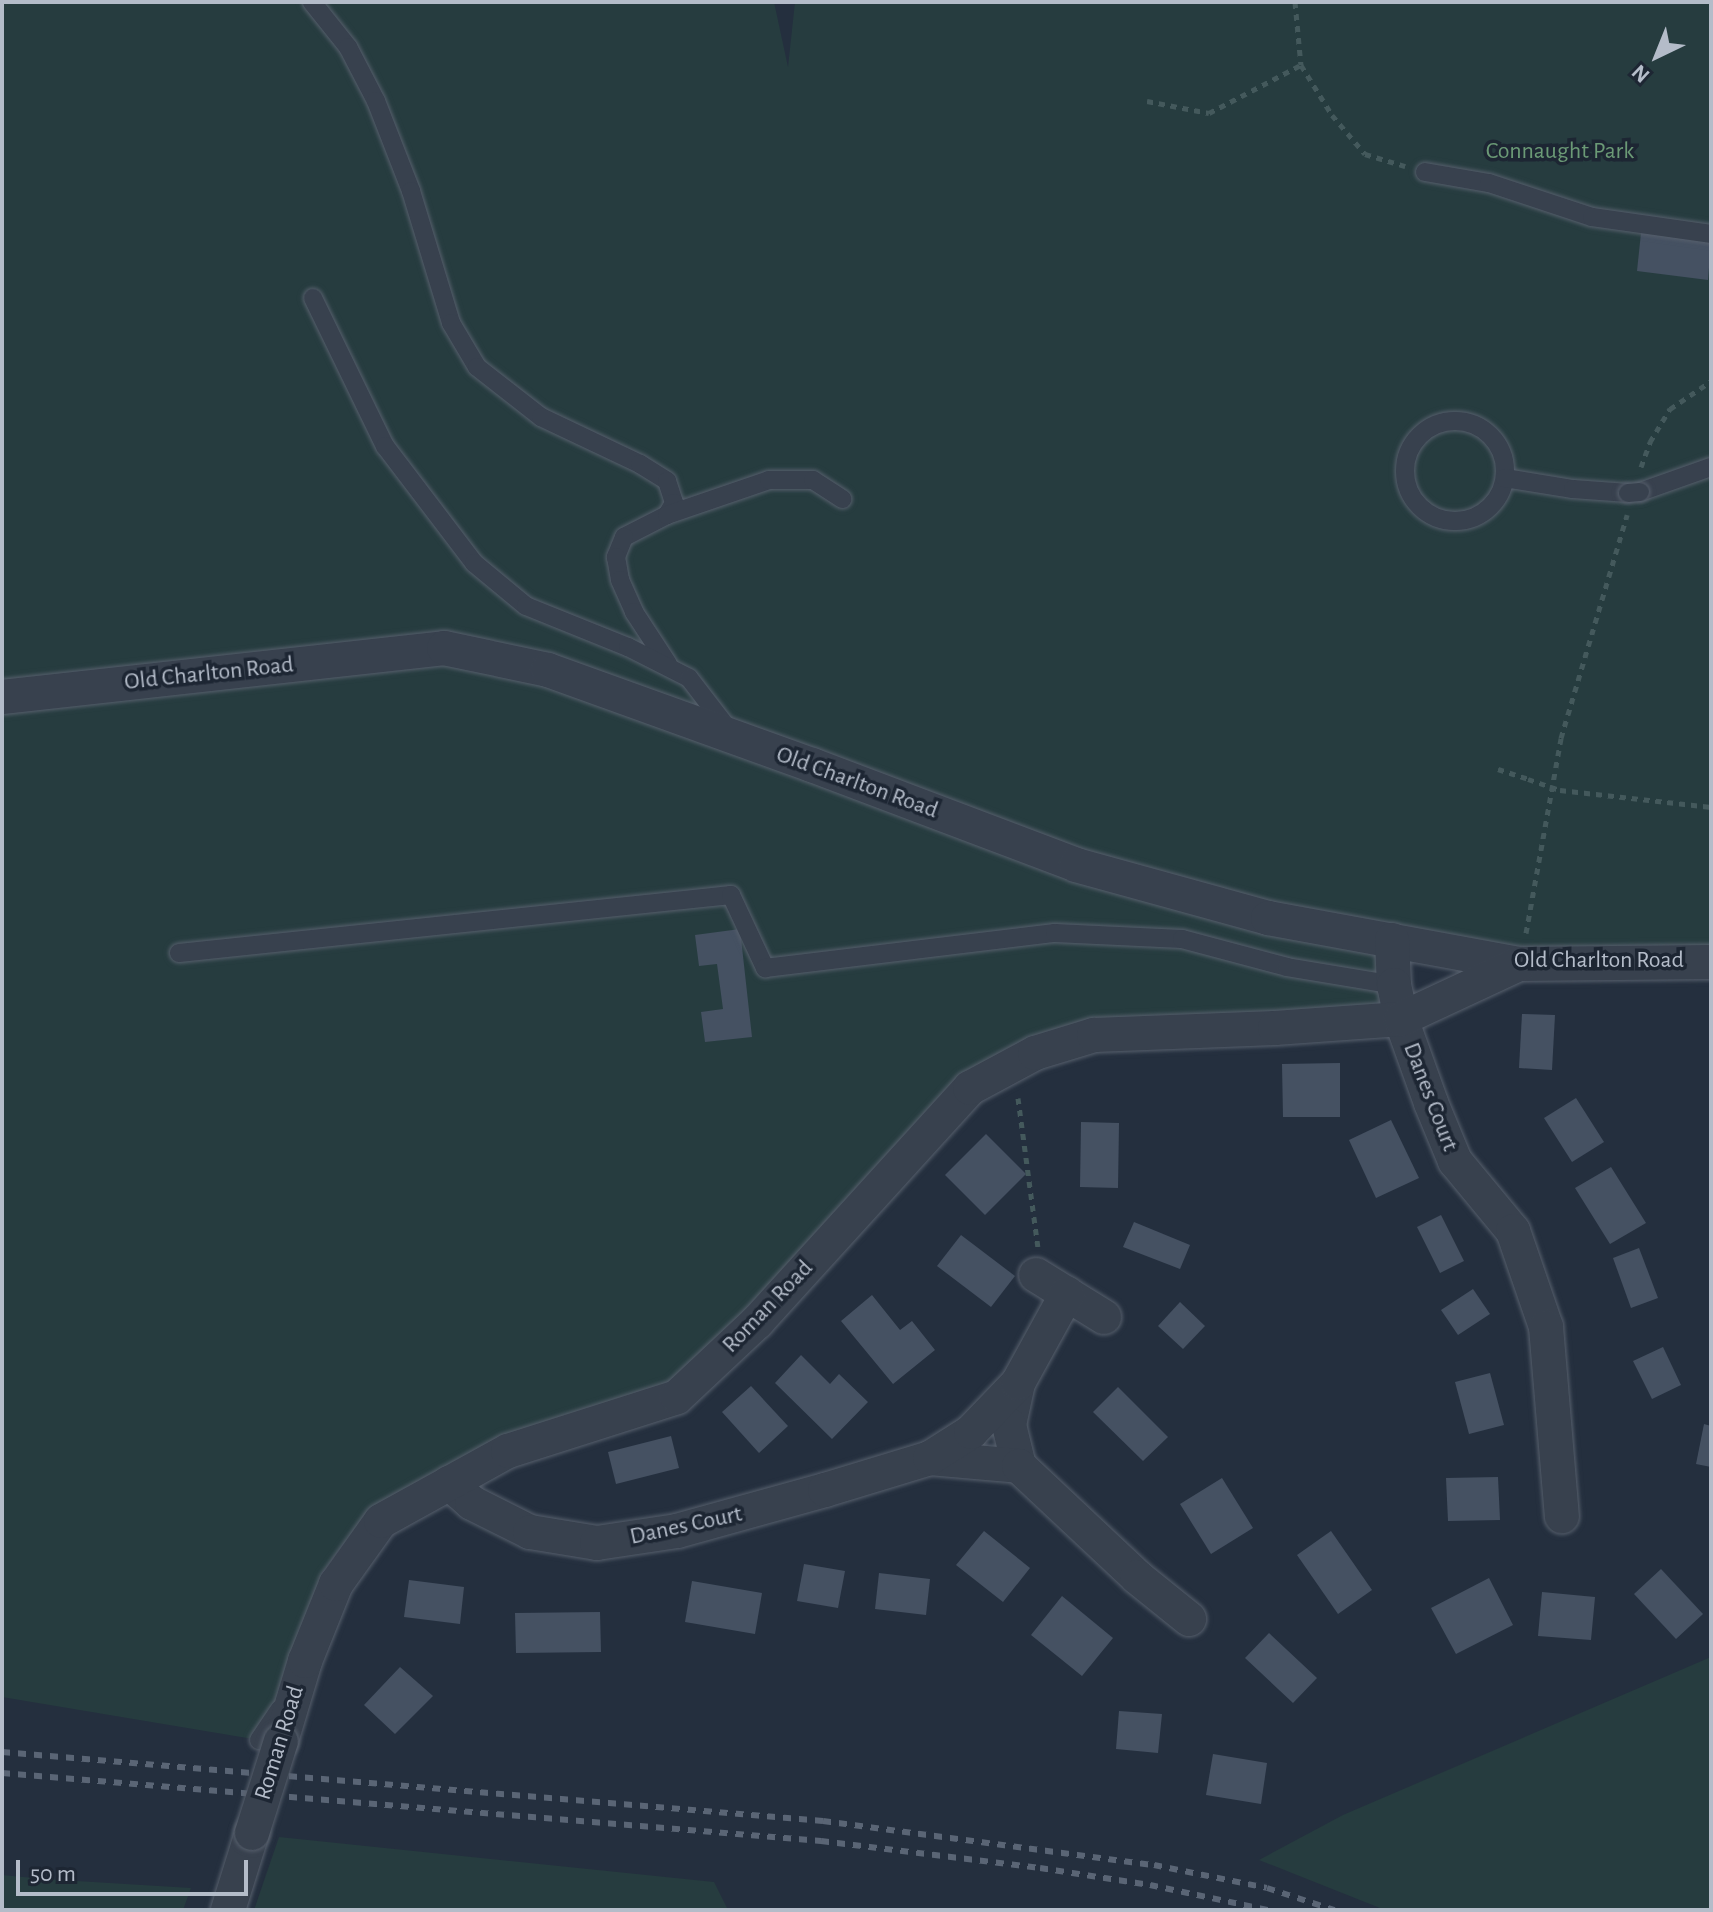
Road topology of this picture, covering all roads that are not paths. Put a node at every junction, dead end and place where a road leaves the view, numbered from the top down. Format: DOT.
graph roads {
  1 [pos="312,2"];
  2 [pos="1425,172"];
  3 [pos="1711,234"];
  4 [pos="313,298"];
  5 [pos="1711,467"];
  6 [pos="1505,478"];
  7 [pos="842,499"];
  8 [pos="667,515"];
  9 [pos="668,664"];
  10 [pos="2,697"];
  11 [pos="735,738"];
  12 [pos="1392,940"];
  13 [pos="1522,951"];
  14 [pos="179,953"];
  15 [pos="1711,962"];
  16 [pos="1394,985"];
  17 [pos="1401,1019"];
  18 [pos="1036,1275"];
  19 [pos="1067,1294"];
  20 [pos="1104,1317"];
  21 [pos="1018,1383"];
  22 [pos="930,1458"];
  23 [pos="1019,1466"];
  24 [pos="449,1483"];
  25 [pos="1562,1516"];
  26 [pos="1189,1619"];
  27 [pos="228,1910"];
  1 -- 8 [label="lane"];
  2 -- 3 [label="lane"];
  4 -- 9 [label="lane"];
  5 -- 6 [label="lane"];
  6 -- 6 [label="lane"];
  7 -- 8 [label="lane"];
  8 -- 9 [label="lane"];
  9 -- 11 [label="lane"];
  10 -- 11 [label="street, Old Charlton Road"];
  11 -- 12 [label="street, Old Charlton Road"];
  12 -- 13 [label="street, Old Charlton Road"];
  12 -- 16 [label="street, Danes Court"];
  13 -- 15 [label="street, Old Charlton Road"];
  13 -- 17 [label="street, Roman Road"];
  14 -- 16 [label="lane"];
  16 -- 17 [label="street, Danes Court"];
  17 -- 24 [label="street, Roman Road"];
  17 -- 25 [label="street, Danes Court"];
  18 -- 19 [label="street"];
  19 -- 20 [label="street"];
  19 -- 21 [label="street, Danes Court"];
  21 -- 22 [label="street, Danes Court"];
  21 -- 23 [label="street, Danes Court"];
  22 -- 23 [label="street, Danes Court"];
  22 -- 24 [label="street, Danes Court"];
  23 -- 26 [label="street"];
  24 -- 27 [label="street, Roman Road, bridge"];
}
